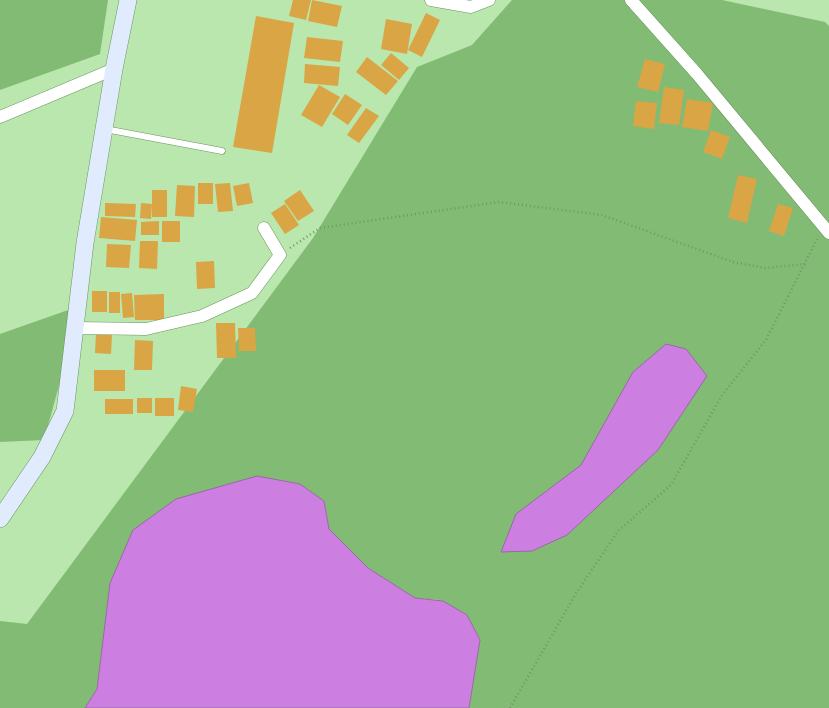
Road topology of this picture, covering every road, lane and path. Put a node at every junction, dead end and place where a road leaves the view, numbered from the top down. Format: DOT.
graph roads {
  1 [pos="128,0"];
  2 [pos="432,0"];
  3 [pos="489,0"];
  4 [pos="631,0"];
  5 [pos="114,69"];
  6 [pos="0,117"];
  7 [pos="104,129"];
  8 [pos="222,151"];
  9 [pos="264,228"];
  10 [pos="826,229"];
  11 [pos="280,255"];
  12 [pos="806,264"];
  13 [pos="76,328"];
  14 [pos="0,519"];
  15 [pos="510,708"];
  1 -- 5 [label="main road"];
  2 -- 3 [label="street"];
  4 -- 10 [label="street"];
  5 -- 6 [label="street"];
  5 -- 7 [label="main road"];
  7 -- 8 [label="lane"];
  7 -- 13 [label="main road"];
  9 -- 11 [label="street"];
  10 -- 12 [label="path"];
  11 -- 12 [label="path"];
  11 -- 13 [label="street"];
  12 -- 15 [label="path"];
  13 -- 14 [label="main road"];
}
